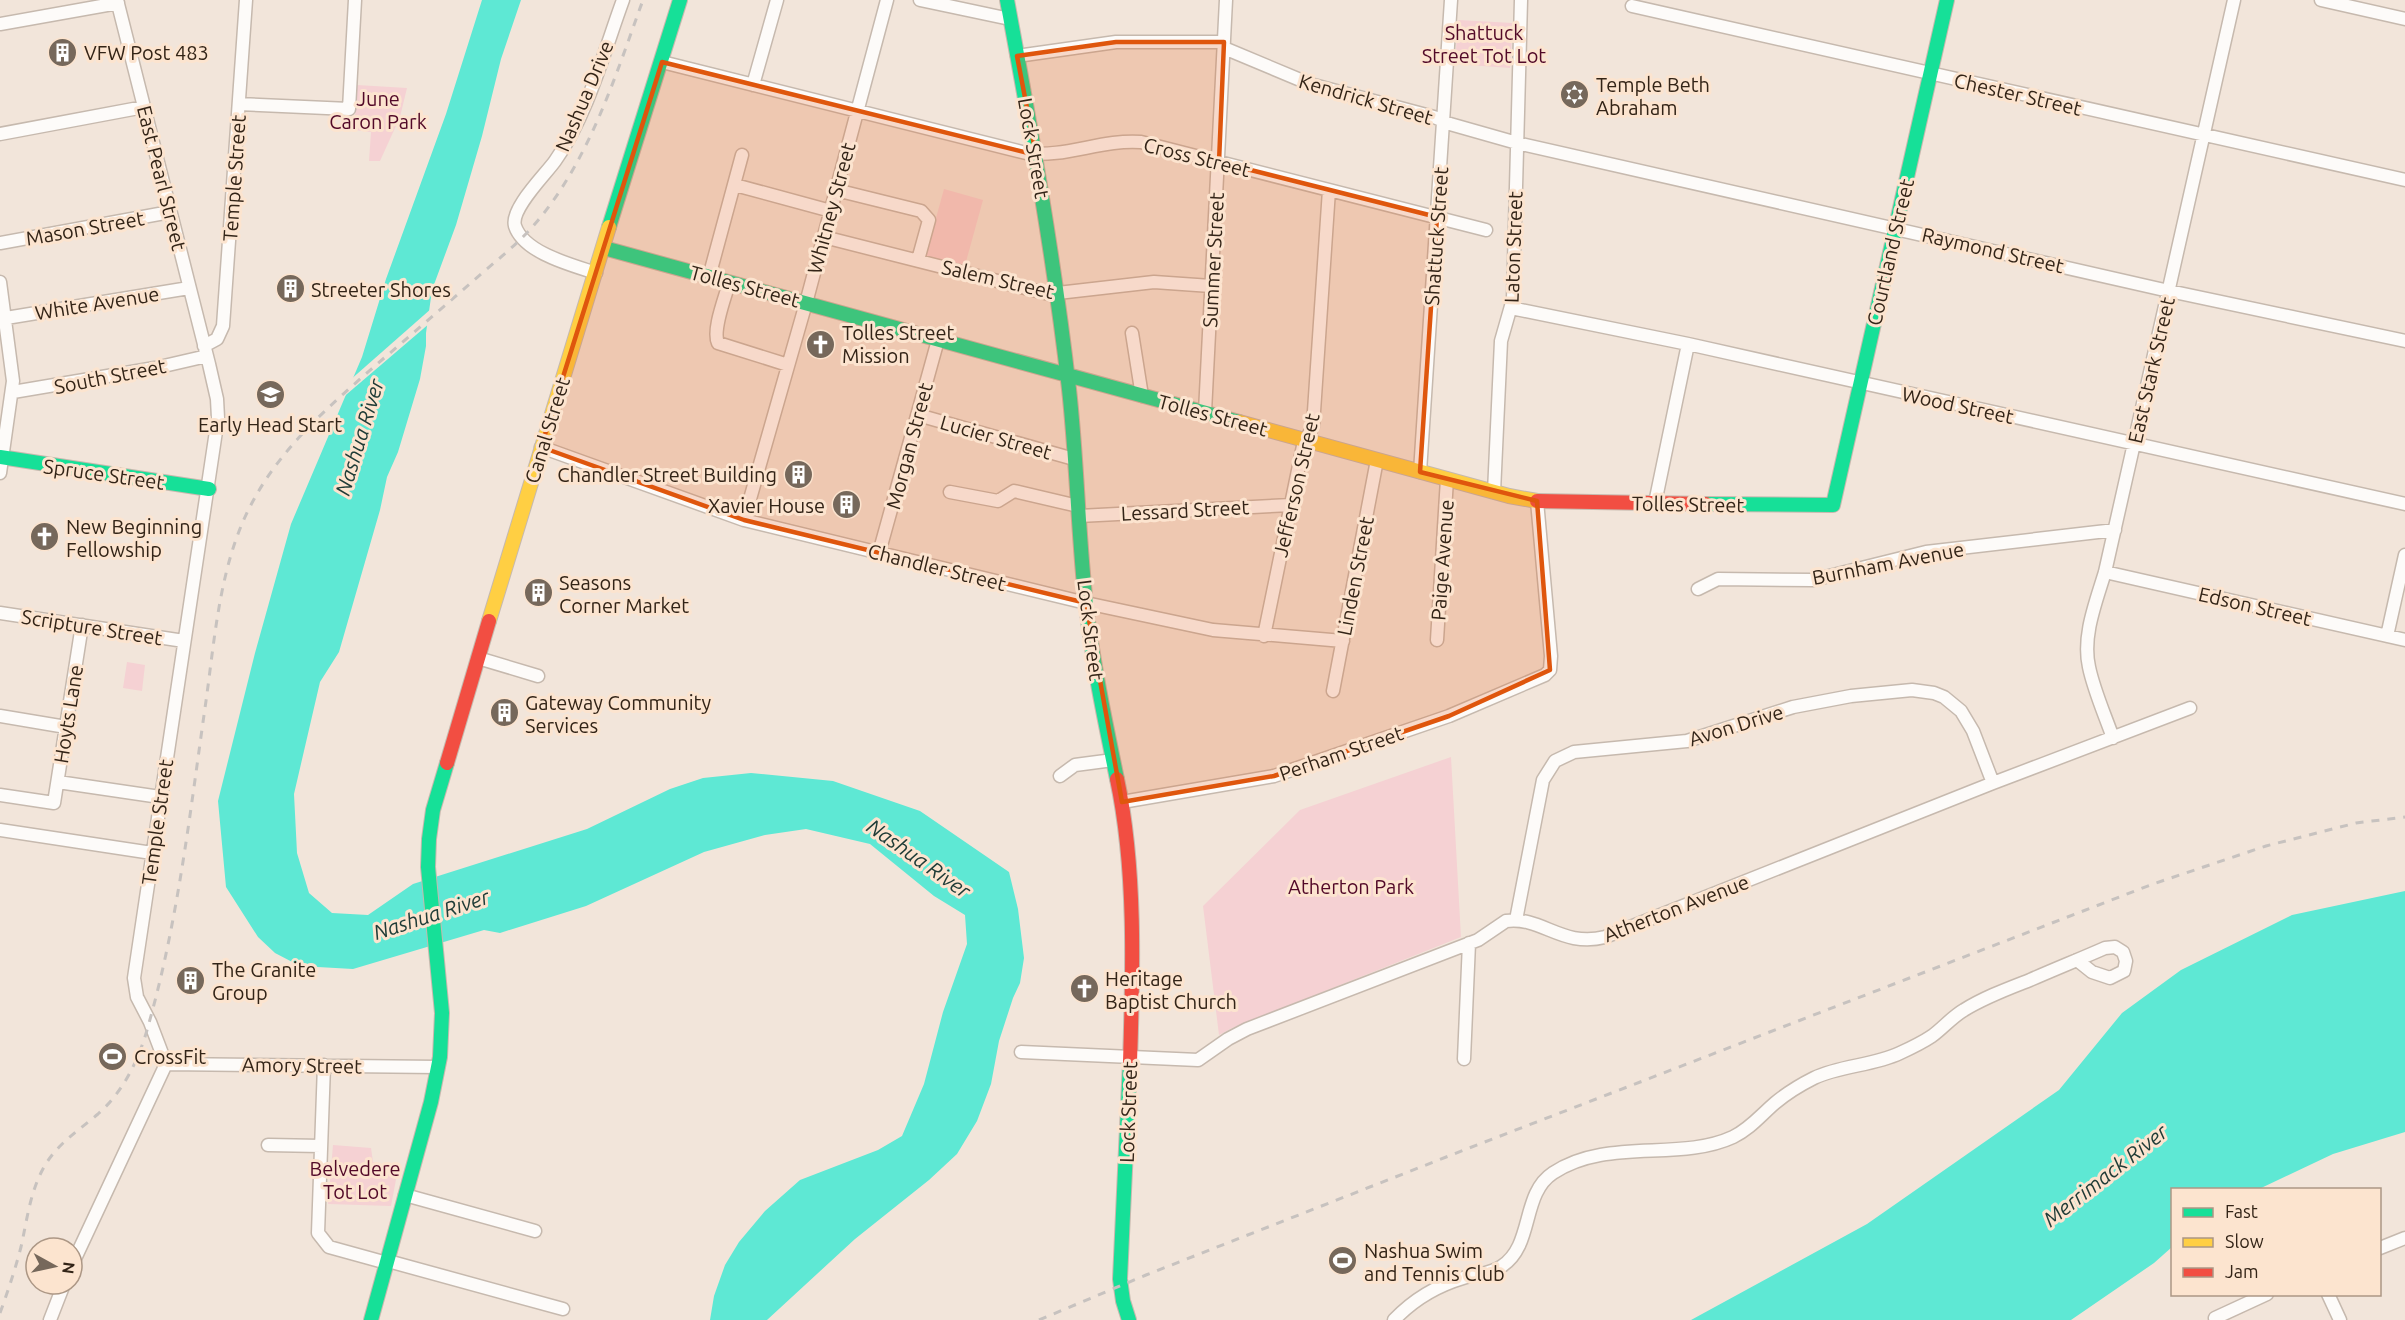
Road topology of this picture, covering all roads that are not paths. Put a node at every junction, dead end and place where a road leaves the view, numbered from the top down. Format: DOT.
graph roads {
  1 [pos="246,0"];
  2 [pos="356,0"];
  3 [pos="623,0"];
  4 [pos="680,0"];
  5 [pos="777,0"];
  6 [pos="887,0"];
  7 [pos="920,0"];
  8 [pos="1007,0"];
  9 [pos="1226,0"];
  10 [pos="1451,0"];
  11 [pos="1521,0"];
  12 [pos="1947,0"];
  13 [pos="2234,0"];
  14 [pos="2321,0"];
  15 [pos="118,2"];
  16 [pos="1632,6"];
  17 [pos="2405,18"];
  18 [pos="1010,19"];
  19 [pos="0,24"];
  20 [pos="1224,45"];
  21 [pos="1017,56"];
  22 [pos="662,62"];
  23 [pos="1930,74"];
  24 [pos="753,85"];
  25 [pos="239,104"];
  26 [pos="144,107"];
  27 [pos="856,112"];
  28 [pos="1443,121"];
  29 [pos="0,134"];
  30 [pos="2203,136"];
  31 [pos="1517,143"];
  32 [pos="1036,154"];
  33 [pos="742,155"];
  34 [pos="1219,162"];
  35 [pos="2405,180"];
  36 [pos="735,185"];
  37 [pos="836,190"];
  38 [pos="1329,190"];
  39 [pos="831,211"];
  40 [pos="170,212"];
  41 [pos="1437,217"];
  42 [pos="1896,228"];
  43 [pos="1486,230"];
  44 [pos="824,237"];
  45 [pos="0,243"];
  46 [pos="604,248"];
  47 [pos="918,260"];
  48 [pos="596,273"];
  49 [pos="709,277"];
  50 [pos="0,282"];
  51 [pos="729,283"];
  52 [pos="1211,286"];
  53 [pos="189,288"];
  54 [pos="2169,291"];
  55 [pos="1057,294"];
  56 [pos="806,303"];
  57 [pos="1511,308"];
  58 [pos="6,318"];
  59 [pos="1132,333"];
  60 [pos="938,340"];
  61 [pos="2405,341"];
  62 [pos="1688,344"];
  63 [pos="206,351"];
  64 [pos="788,365"];
  65 [pos="1068,375"];
  66 [pos="1861,384"];
  67 [pos="13,392"];
  68 [pos="1142,396"];
  69 [pos="1205,412"];
  70 [pos="918,415"];
  71 [pos="1307,440"];
  72 [pos="2134,443"];
  73 [pos="541,447"];
  74 [pos="1,458"];
  75 [pos="1074,459"];
  76 [pos="1377,460"];
  77 [pos="0,472"];
  78 [pos="1420,472"];
  79 [pos="1447,479"];
  80 [pos="209,489"];
  81 [pos="950,492"];
  82 [pos="1494,492"];
  83 [pos="1538,501"];
  84 [pos="1655,503"];
  85 [pos="2405,504"];
  86 [pos="1291,505"];
  87 [pos="1833,505"];
  88 [pos="1079,511"];
  89 [pos="744,519"];
  90 [pos="2115,530"];
  91 [pos="879,553"];
  92 [pos="2405,555"];
  93 [pos="2105,572"];
  94 [pos="1698,589"];
  95 [pos="1086,603"];
  96 [pos="0,613"];
  97 [pos="82,625"];
  98 [pos="1264,636"];
  99 [pos="2387,636"];
  100 [pos="1437,640"];
  101 [pos="2405,640"];
  102 [pos="184,641"];
  103 [pos="1343,641"];
  104 [pos="478,658"];
  105 [pos="538,676"];
  106 [pos="1334,691"];
  107 [pos="2190,708"];
  108 [pos="0,716"];
  109 [pos="66,727"];
  110 [pos="2114,738"];
  111 [pos="1113,760"];
  112 [pos="1060,776"];
  113 [pos="58,782"];
  114 [pos="1993,783"];
  115 [pos="0,795"];
  116 [pos="160,797"];
  117 [pos="1122,802"];
  118 [pos="0,830"];
  119 [pos="152,853"];
  120 [pos="1516,920"];
  121 [pos="1469,944"];
  122 [pos="2077,960"];
  123 [pos="1021,1052"];
  124 [pos="1130,1058"];
  125 [pos="1464,1059"];
  126 [pos="166,1064"];
  127 [pos="324,1065"];
  128 [pos="438,1067"];
  129 [pos="268,1145"];
  130 [pos="321,1146"];
  131 [pos="405,1195"];
  132 [pos="535,1231"];
  133 [pos="2405,1238"];
  134 [pos="84,1239"];
  135 [pos="2381,1247"];
  136 [pos="387,1262"];
  137 [pos="59,1296"];
  138 [pos="2263,1296"];
  139 [pos="2329,1296"];
  140 [pos="563,1309"];
  141 [pos="1128,1316"];
  142 [pos="2215,1318"];
  143 [pos="50,1320"];
  144 [pos="371,1320"];
  145 [pos="1394,1320"];
  146 [pos="2340,1320"];
  1 -- 25 [label="street, Temple Street"];
  2 -- 25 [label="street"];
  3 -- 48 [label="street, Nashua Drive"];
  4 -- 22 [label="street, Canal Street"];
  5 -- 24 [label="street"];
  6 -- 27 [label="street, Whitney Street"];
  7 -- 18 [label="street"];
  8 -- 18 [label="street, Lock Street"];
  9 -- 20 [label="street, Summer Street"];
  10 -- 28 [label="street, Shattuck Street"];
  11 -- 31 [label="street, Laton Street"];
  12 -- 23 [label="street, Courtland Street"];
  13 -- 30 [label="street, East Stark Street"];
  14 -- 17 [label="street"];
  15 -- 19 [label="street"];
  15 -- 26 [label="street, East Pearl Street"];
  16 -- 23 [label="street, Chester Street"];
  18 -- 21 [label="street, Lock Street"];
  20 -- 21 [label="street, Kendrick Street"];
  20 -- 28 [label="street, Kendrick Street"];
  20 -- 34 [label="street, Summer Street"];
  21 -- 32 [label="street, Lock Street"];
  22 -- 24 [label="street, Cross Street"];
  22 -- 46 [label="street, Canal Street"];
  23 -- 30 [label="street, Chester Street"];
  23 -- 42 [label="street, Courtland Street"];
  24 -- 27 [label="street, Cross Street"];
  25 -- 63 [label="street, Temple Street"];
  26 -- 29 [label="street"];
  26 -- 40 [label="street, East Pearl Street"];
  27 -- 32 [label="street, Cross Street"];
  27 -- 37 [label="street, Whitney Street"];
  28 -- 31 [label="street, Raymond Street"];
  28 -- 41 [label="street, Shattuck Street"];
  30 -- 35 [label="street, Chester Street"];
  30 -- 54 [label="street, East Stark Street"];
  31 -- 42 [label="street, Raymond Street"];
  31 -- 57 [label="street, Laton Street"];
  32 -- 34 [label="street, Cross Street"];
  32 -- 55 [label="street, Lock Street"];
  33 -- 36 [label="street"];
  34 -- 38 [label="street, Cross Street"];
  34 -- 52 [label="street, Summer Street"];
  36 -- 39 [label="street"];
  36 -- 49 [label="street"];
  37 -- 39 [label="street, Whitney Street"];
  37 -- 47 [label="street"];
  38 -- 41 [label="street, Cross Street"];
  38 -- 71 [label="street, Jefferson Street"];
  39 -- 44 [label="street, Whitney Street"];
  40 -- 45 [label="street, Mason Street"];
  40 -- 53 [label="street, East Pearl Street"];
  41 -- 43 [label="street, Cross Street"];
  41 -- 78 [label="street, Shattuck Street"];
  42 -- 54 [label="street, Raymond Street"];
  42 -- 66 [label="street, Courtland Street"];
  44 -- 47 [label="street, Salem Street"];
  44 -- 56 [label="street, Whitney Street"];
  46 -- 48 [label="street, Canal Street"];
  46 -- 49 [label="street, Tolles Street"];
  47 -- 55 [label="street, Salem Street"];
  48 -- 73 [label="street, Canal Street"];
  49 -- 51 [label="street, Tolles Street"];
  50 -- 58 [label="street"];
  51 -- 56 [label="street, Tolles Street"];
  51 -- 64 [label="street"];
  52 -- 55 [label="street, Salem Street"];
  52 -- 69 [label="street, Summer Street"];
  53 -- 58 [label="street, White Avenue"];
  53 -- 63 [label="street, East Pearl Street"];
  54 -- 61 [label="street, Raymond Street"];
  54 -- 72 [label="street, East Stark Street"];
  55 -- 65 [label="street, Lock Street"];
  56 -- 60 [label="street, Tolles Street"];
  56 -- 64 [label="street, Whitney Street"];
  57 -- 62 [label="street, Wood Street"];
  57 -- 82 [label="street, Laton Street"];
  58 -- 67 [label="street"];
  59 -- 68 [label="street"];
  60 -- 65 [label="street, Tolles Street"];
  60 -- 70 [label="street, Morgan Street"];
  62 -- 66 [label="street, Wood Street"];
  62 -- 84 [label="street"];
  63 -- 67 [label="street, South Street"];
  63 -- 80 [label="street, Temple Street"];
  64 -- 89 [label="street, Whitney Street"];
  65 -- 68 [label="street, Tolles Street"];
  65 -- 75 [label="street, Lock Street"];
  66 -- 72 [label="street, Wood Street"];
  66 -- 87 [label="street, Courtland Street"];
  67 -- 74 [label="street"];
  68 -- 69 [label="street, Tolles Street"];
  69 -- 71 [label="street, Tolles Street"];
  70 -- 75 [label="street, Lucier Street"];
  70 -- 91 [label="street, Morgan Street"];
  71 -- 76 [label="street, Tolles Street"];
  71 -- 86 [label="street, Jefferson Street"];
  72 -- 85 [label="street, Wood Street"];
  72 -- 90 [label="street, East Stark Street"];
  73 -- 89 [label="street, Chandler Street"];
  73 -- 104 [label="street, Canal Street"];
  74 -- 77 [label="street"];
  74 -- 80 [label="street, Spruce Street"];
  75 -- 88 [label="street, Lock Street"];
  76 -- 78 [label="street, Tolles Street"];
  76 -- 103 [label="street, Linden Street"];
  78 -- 79 [label="street, Tolles Street"];
  79 -- 82 [label="street, Tolles Street"];
  79 -- 100 [label="street, Paige Avenue"];
  80 -- 102 [label="street, Temple Street"];
  81 -- 88 [label="street, Lessard Street"];
  82 -- 83 [label="street, Tolles Street"];
  83 -- 84 [label="street, Tolles Street"];
  83 -- 117 [label="street, Perham Street"];
  84 -- 87 [label="street, Tolles Street"];
  86 -- 88 [label="street, Lessard Street"];
  86 -- 98 [label="street, Jefferson Street"];
  88 -- 95 [label="street, Lock Street"];
  89 -- 91 [label="street, Chandler Street"];
  90 -- 93 [label="street, East Stark Street"];
  90 -- 94 [label="street, Burnham Avenue"];
  91 -- 95 [label="street, Chandler Street"];
  92 -- 99 [label="street"];
  93 -- 99 [label="street, Edson Street"];
  93 -- 110 [label="street, East Stark Street"];
  95 -- 98 [label="street, Chandler Street"];
  95 -- 111 [label="street, Lock Street"];
  96 -- 97 [label="street, Scripture Street"];
  97 -- 102 [label="street, Scripture Street"];
  97 -- 109 [label="street, Hoyts Lane"];
  98 -- 103 [label="street, Chandler Street"];
  99 -- 101 [label="street, Edson Street"];
  102 -- 116 [label="street, Temple Street"];
  103 -- 106 [label="street, Linden Street"];
  104 -- 105 [label="street"];
  104 -- 128 [label="street, Canal Street"];
  107 -- 110 [label="street, Atherton Avenue"];
  108 -- 109 [label="street"];
  109 -- 113 [label="street, Hoyts Lane"];
  110 -- 114 [label="street, Atherton Avenue"];
  111 -- 112 [label="street"];
  111 -- 117 [label="street, Lock Street"];
  113 -- 115 [label="street, Hoyts Lane"];
  113 -- 116 [label="street"];
  114 -- 120 [label="street, Atherton Avenue"];
  114 -- 120 [label="street, Avon Drive"];
  116 -- 119 [label="street, Temple Street"];
  117 -- 124 [label="street, Lock Street"];
  118 -- 119 [label="street"];
  119 -- 126 [label="street, Temple Street"];
  120 -- 121 [label="street"];
  121 -- 124 [label="street"];
  121 -- 125 [label="street"];
  122 -- 145 [label="street"];
  123 -- 124 [label="street"];
  124 -- 141 [label="street, Lock Street"];
  126 -- 127 [label="street, Amory Street"];
  126 -- 134 [label="street"];
  127 -- 128 [label="street, Amory Street"];
  127 -- 130 [label="street"];
  128 -- 131 [label="street, Canal Street"];
  129 -- 130 [label="street"];
  130 -- 136 [label="street"];
  131 -- 132 [label="street"];
  131 -- 136 [label="street, Canal Street"];
  133 -- 135 [label="street"];
  136 -- 140 [label="street"];
  136 -- 144 [label="street, Canal Street"];
  137 -- 143 [label="street"];
  138 -- 142 [label="street"];
  139 -- 146 [label="street"];
}
